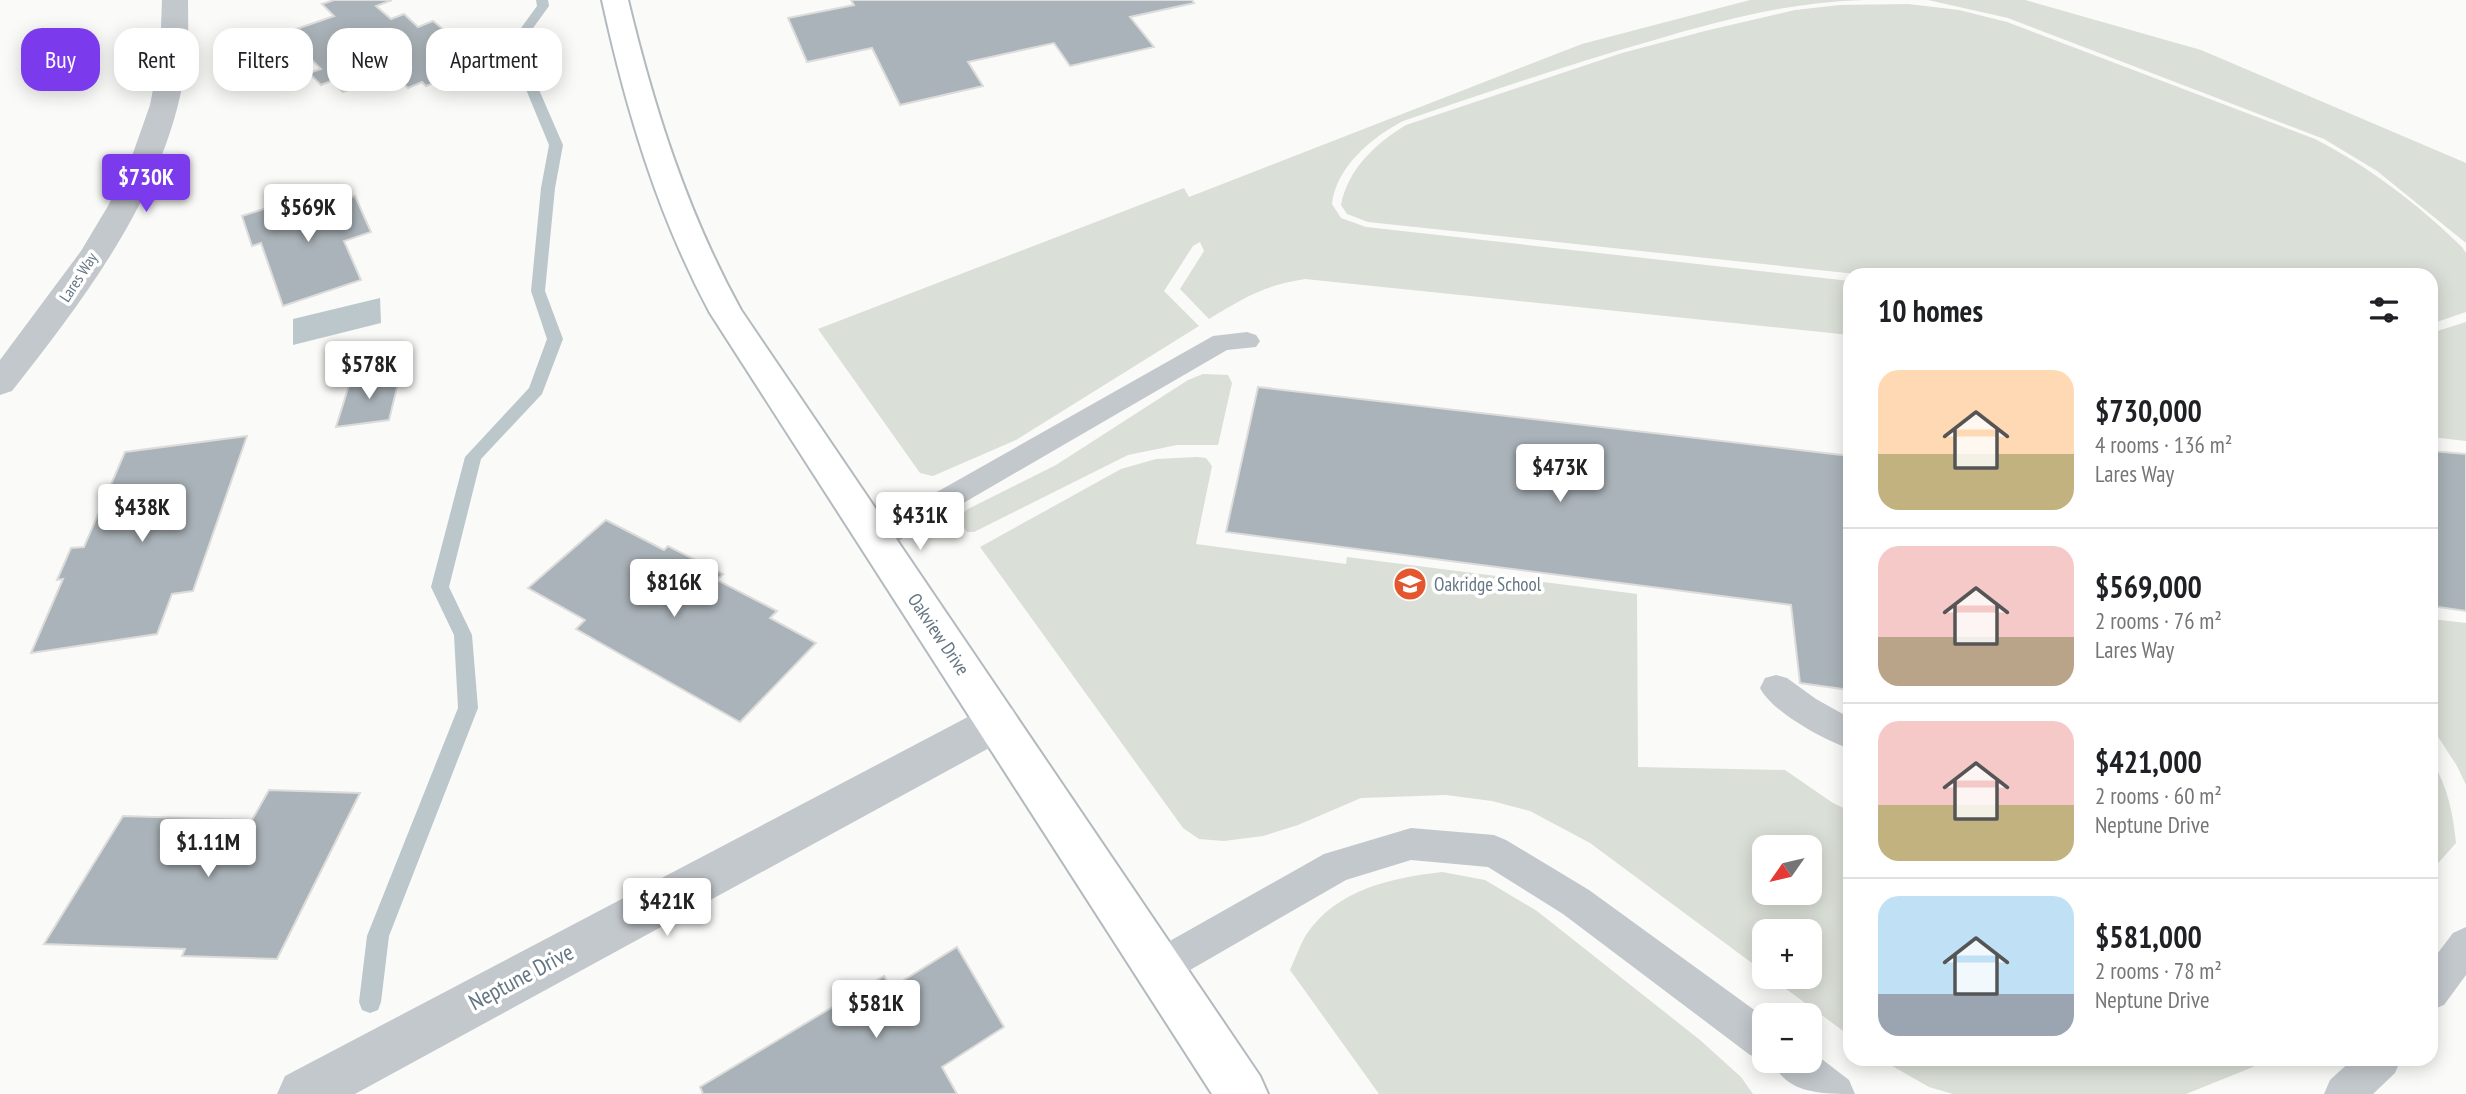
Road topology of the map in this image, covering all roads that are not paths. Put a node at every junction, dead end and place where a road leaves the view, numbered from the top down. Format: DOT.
graph roads {
  1 [pos="175,0"];
  2 [pos="615,0"];
  3 [pos="1247,341"];
  4 [pos="0,383"];
  5 [pos="876,540"];
  6 [pos="1776,688"];
  7 [pos="998,722"];
  8 [pos="1843,731"];
  9 [pos="2466,945"];
  10 [pos="1158,968"];
  11 [pos="2438,977"];
  12 [pos="1752,1032"];
  13 [pos="2374,1066"];
  14 [pos="1807,1073"];
  15 [pos="303,1094"];
  16 [pos="1242,1094"];
  17 [pos="1835,1094"];
  18 [pos="2344,1094"];
  1 -- 4 [label="street, Lares Way"];
  2 -- 5 [label="street, Oakview Drive"];
  3 -- 5 [label="lane"];
  5 -- 7 [label="street, Oakview Drive"];
  6 -- 8 [label="lane"];
  7 -- 10 [label="street, Oakview Drive"];
  7 -- 15 [label="street, Neptune Drive"];
  9 -- 11 [label="lane"];
  10 -- 12 [label="lane"];
  10 -- 16 [label="street, Oakview Drive"];
  13 -- 18 [label="lane"];
  14 -- 17 [label="lane"];
}
